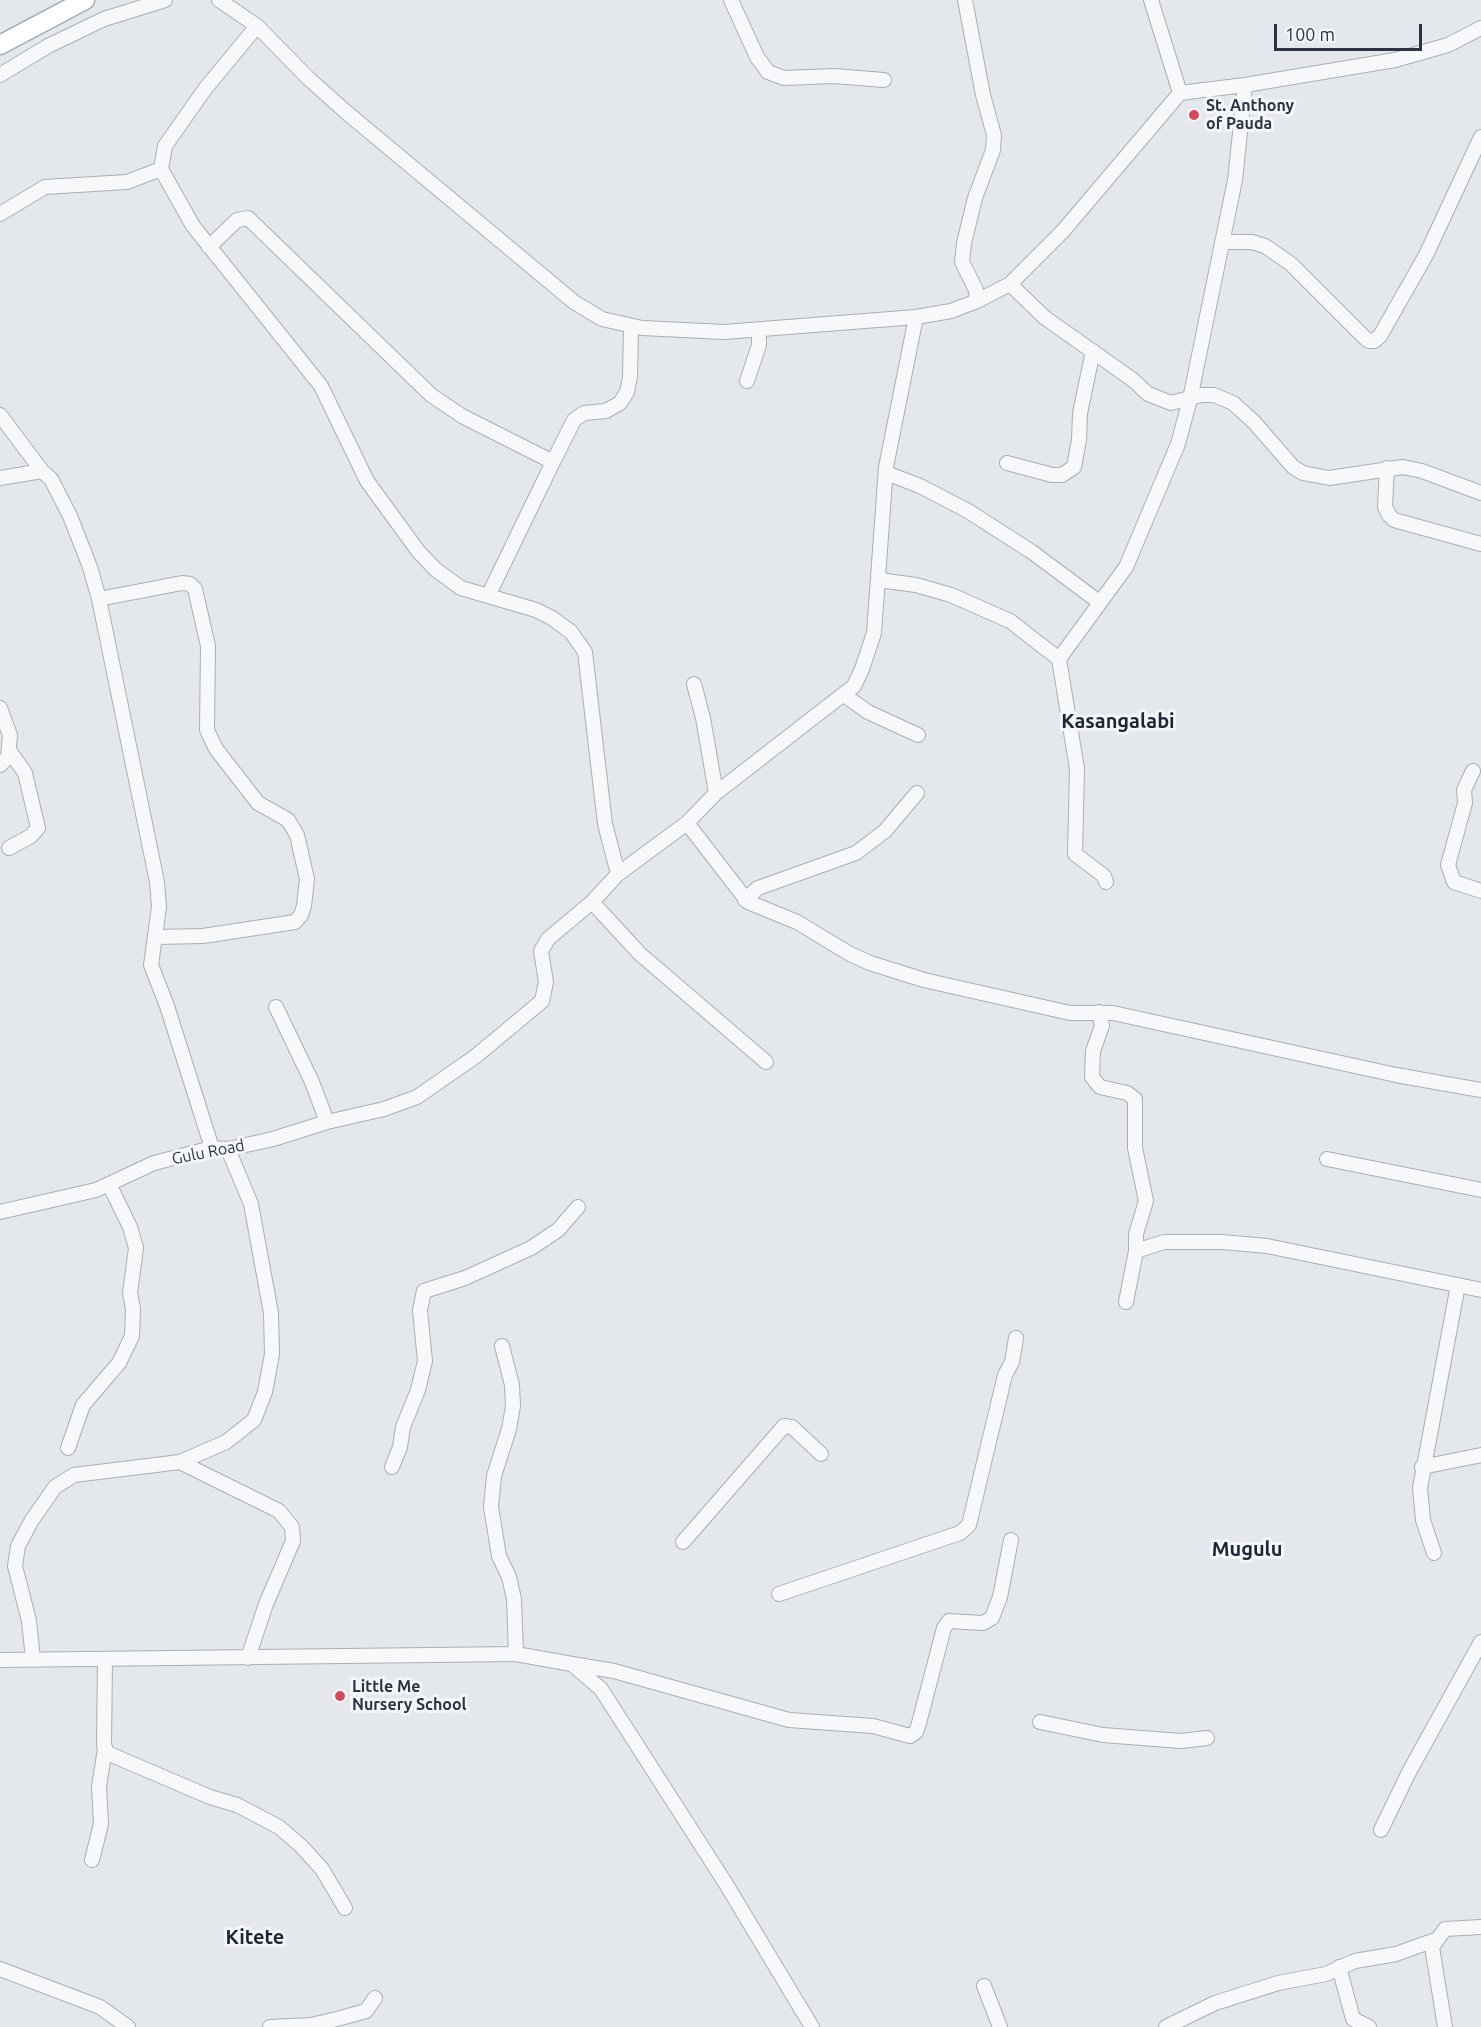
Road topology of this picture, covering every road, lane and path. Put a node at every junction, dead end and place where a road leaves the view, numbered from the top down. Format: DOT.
graph roads {
  1 [pos="85,0"];
  2 [pos="165,0"];
  3 [pos="218,0"];
  4 [pos="731,0"];
  5 [pos="965,0"];
  6 [pos="1151,0"];
  7 [pos="257,26"];
  8 [pos="1481,28"];
  9 [pos="0,45"];
  10 [pos="0,75"];
  11 [pos="884,80"];
  12 [pos="1245,85"];
  13 [pos="1180,93"];
  14 [pos="1481,137"];
  15 [pos="161,169"];
  16 [pos="0,214"];
  17 [pos="1222,242"];
  18 [pos="209,247"];
  19 [pos="1010,284"];
  20 [pos="977,301"];
  21 [pos="916,317"];
  22 [pos="632,327"];
  23 [pos="759,330"];
  24 [pos="1093,351"];
  25 [pos="747,381"];
  26 [pos="1190,399"];
  27 [pos="0,416"];
  28 [pos="553,462"];
  29 [pos="1007,463"];
  30 [pos="1387,468"];
  31 [pos="42,471"];
  32 [pos="886,473"];
  33 [pos="0,478"];
  34 [pos="1481,493"];
  35 [pos="1481,544"];
  36 [pos="879,580"];
  37 [pos="489,594"];
  38 [pos="99,599"];
  39 [pos="1099,602"];
  40 [pos="1059,659"];
  41 [pos="694,684"];
  42 [pos="844,695"];
  43 [pos="0,708"];
  44 [pos="918,735"];
  45 [pos="9,750"];
  46 [pos="0,765"];
  47 [pos="1473,771"];
  48 [pos="716,793"];
  49 [pos="917,793"];
  50 [pos="687,823"];
  51 [pos="9,848"];
  52 [pos="618,874"];
  53 [pos="1106,882"];
  54 [pos="1481,891"];
  55 [pos="745,900"];
  56 [pos="592,902"];
  57 [pos="156,937"];
  58 [pos="276,1007"];
  59 [pos="1099,1012"];
  60 [pos="766,1062"];
  61 [pos="1481,1090"];
  62 [pos="327,1122"];
  63 [pos="212,1148"];
  64 [pos="228,1149"];
  65 [pos="1327,1159"];
  66 [pos="109,1184"];
  67 [pos="1481,1190"];
  68 [pos="578,1207"];
  69 [pos="0,1212"];
  70 [pos="1136,1251"];
  71 [pos="1458,1285"];
  72 [pos="1481,1290"];
  73 [pos="1126,1302"];
  74 [pos="1016,1338"];
  75 [pos="502,1346"];
  76 [pos="68,1448"];
  77 [pos="821,1454"];
  78 [pos="1481,1455"];
  79 [pos="180,1462"];
  80 [pos="392,1467"];
  81 [pos="1422,1467"];
  82 [pos="1011,1540"];
  83 [pos="683,1542"];
  84 [pos="1434,1553"];
  85 [pos="779,1594"];
  86 [pos="1481,1642"];
  87 [pos="516,1654"];
  88 [pos="248,1658"];
  89 [pos="33,1659"];
  90 [pos="0,1660"];
  91 [pos="105,1660"];
  92 [pos="572,1664"];
  93 [pos="1040,1722"];
  94 [pos="1207,1738"];
  95 [pos="105,1749"];
  96 [pos="1381,1830"];
  97 [pos="92,1860"];
  98 [pos="345,1908"];
  99 [pos="1481,1927"];
  100 [pos="1435,1940"];
  101 [pos="1339,1967"];
  102 [pos="0,1969"];
  103 [pos="984,1986"];
  104 [pos="375,1998"];
  105 [pos="1170,2026"];
  106 [pos="128,2027"];
  107 [pos="270,2027"];
  108 [pos="812,2027"];
  109 [pos="1000,2027"];
  110 [pos="1369,2027"];
  111 [pos="1445,2027"];
  1 -- 9 [label="main road"];
  2 -- 10 [label="street"];
  3 -- 7 [label="street"];
  4 -- 11 [label="street"];
  5 -- 20 [label="street"];
  6 -- 13 [label="street"];
  7 -- 15 [label="street"];
  7 -- 22 [label="street"];
  8 -- 12 [label="street"];
  12 -- 13 [label="street"];
  12 -- 17 [label="street"];
  13 -- 19 [label="street"];
  14 -- 17 [label="street"];
  15 -- 16 [label="street"];
  15 -- 18 [label="street"];
  17 -- 26 [label="street"];
  18 -- 28 [label="street"];
  18 -- 37 [label="street"];
  19 -- 20 [label="street"];
  19 -- 24 [label="street"];
  20 -- 21 [label="street"];
  21 -- 23 [label="street"];
  21 -- 32 [label="street"];
  22 -- 23 [label="street"];
  22 -- 28 [label="street"];
  23 -- 25 [label="street"];
  24 -- 26 [label="street"];
  24 -- 29 [label="street"];
  26 -- 30 [label="street"];
  26 -- 39 [label="street"];
  27 -- 31 [label="street"];
  28 -- 37 [label="street"];
  30 -- 34 [label="street"];
  30 -- 35 [label="street"];
  31 -- 33 [label="street"];
  31 -- 38 [label="street"];
  32 -- 36 [label="street"];
  32 -- 39 [label="street"];
  36 -- 40 [label="street"];
  36 -- 42 [label="street"];
  37 -- 52 [label="street"];
  38 -- 57 [label="street"];
  38 -- 57 [label="street"];
  39 -- 40 [label="street"];
  40 -- 53 [label="street"];
  41 -- 48 [label="street"];
  42 -- 44 [label="street"];
  42 -- 48 [label="street"];
  43 -- 45 [label="street"];
  45 -- 46 [label="street"];
  45 -- 51 [label="street"];
  47 -- 54 [label="street"];
  48 -- 50 [label="street"];
  49 -- 55 [label="street"];
  50 -- 52 [label="street"];
  50 -- 55 [label="street"];
  52 -- 56 [label="street"];
  55 -- 59 [label="street"];
  56 -- 60 [label="street"];
  56 -- 62 [label="street, Gulu Road"];
  57 -- 63 [label="street"];
  58 -- 62 [label="street"];
  59 -- 61 [label="street"];
  59 -- 70 [label="street"];
  62 -- 64 [label="street, Gulu Road"];
  63 -- 64 [label="street, Gulu Road"];
  63 -- 66 [label="street, Gulu Road"];
  64 -- 79 [label="street"];
  65 -- 67 [label="street"];
  66 -- 69 [label="street, Gulu Road"];
  66 -- 76 [label="street"];
  68 -- 80 [label="street"];
  70 -- 71 [label="street"];
  70 -- 73 [label="street"];
  71 -- 72 [label="street"];
  71 -- 81 [label="street"];
  74 -- 85 [label="street"];
  75 -- 87 [label="street"];
  77 -- 83 [label="street"];
  78 -- 81 [label="street"];
  79 -- 88 [label="street"];
  79 -- 89 [label="street"];
  81 -- 84 [label="street"];
  82 -- 92 [label="street"];
  86 -- 96 [label="street"];
  87 -- 88 [label="street"];
  87 -- 92 [label="street"];
  88 -- 91 [label="street"];
  89 -- 90 [label="street"];
  89 -- 91 [label="street"];
  91 -- 95 [label="street"];
  92 -- 108 [label="street"];
  93 -- 94 [label="street"];
  95 -- 97 [label="street"];
  95 -- 98 [label="street"];
  99 -- 100 [label="street"];
  100 -- 101 [label="street"];
  100 -- 111 [label="street"];
  101 -- 105 [label="street"];
  101 -- 110 [label="street"];
  102 -- 106 [label="street"];
  103 -- 109 [label="street"];
  104 -- 107 [label="street"];
}
